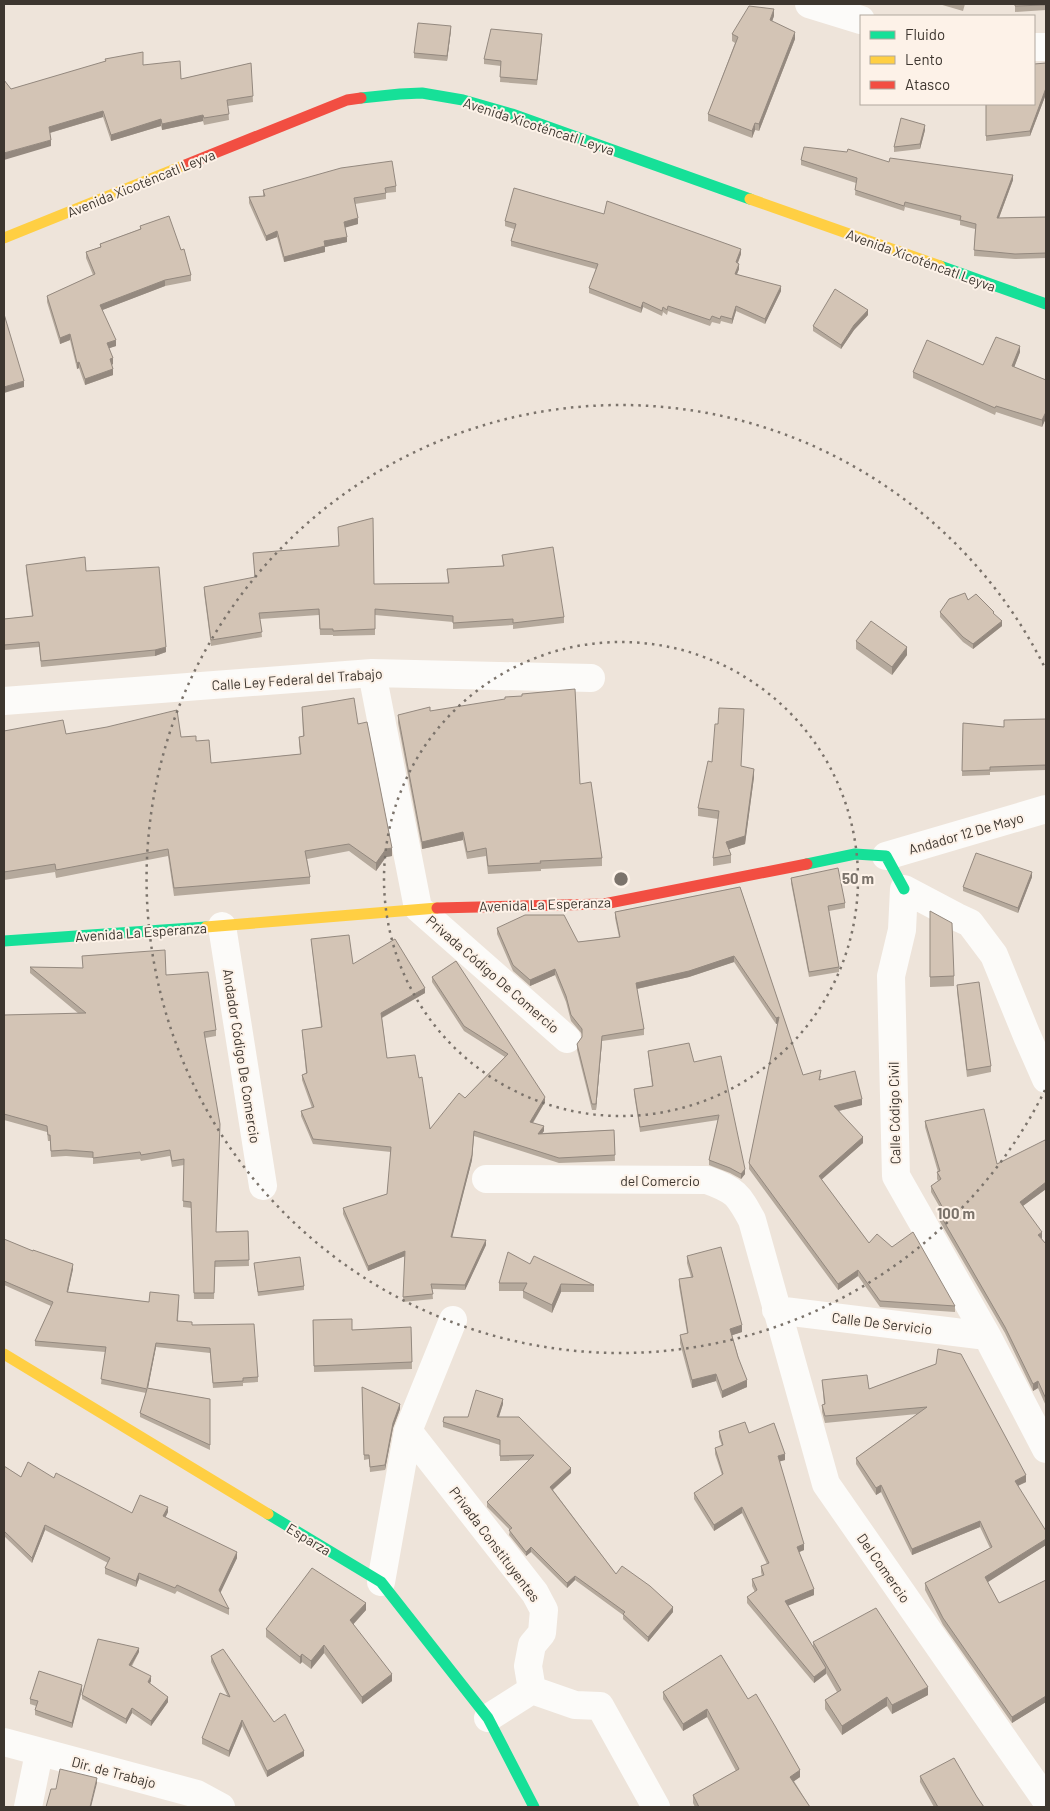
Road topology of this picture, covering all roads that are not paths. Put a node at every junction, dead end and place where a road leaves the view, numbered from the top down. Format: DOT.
graph roads {
  1 [pos="809,4"];
  2 [pos="860,20"];
  3 [pos="4,238"];
  4 [pos="1046,304"];
  5 [pos="372,672"];
  6 [pos="591,678"];
  7 [pos="4,701"];
  8 [pos="1046,809"];
  9 [pos="886,856"];
  10 [pos="904,889"];
  11 [pos="418,908"];
  12 [pos="222,926"];
  13 [pos="4,941"];
  14 [pos="567,1039"];
  15 [pos="1046,1078"];
  16 [pos="486,1179"];
  17 [pos="263,1186"];
  18 [pos="776,1310"];
  19 [pos="452,1320"];
  20 [pos="987,1336"];
  21 [pos="4,1354"];
  22 [pos="408,1431"];
  23 [pos="1046,1449"];
  24 [pos="380,1582"];
  25 [pos="532,1690"];
  26 [pos="488,1718"];
  27 [pos="4,1742"];
  28 [pos="39,1752"];
  29 [pos="1046,1800"];
  30 [pos="28,1807"];
  31 [pos="221,1807"];
  32 [pos="534,1807"];
  33 [pos="656,1807"];
  1 -- 2 [label="street"];
  3 -- 4 [label="street, Avenida Xicoténcatl Leyva"];
  5 -- 6 [label="street, Calle Ley Federal del Trabajo"];
  5 -- 7 [label="street, Calle Ley Federal del Trabajo"];
  5 -- 11 [label="street"];
  8 -- 9 [label="street, Andador 12 De Mayo"];
  9 -- 10 [label="street"];
  9 -- 11 [label="street, Avenida La Esperanza"];
  10 -- 15 [label="street"];
  10 -- 20 [label="street, Calle Código Civil"];
  11 -- 12 [label="street, Avenida La Esperanza"];
  11 -- 14 [label="street, Privada Código De Comercio"];
  12 -- 13 [label="street, Avenida La Esperanza"];
  12 -- 17 [label="street, Andador Código De Comercio"];
  16 -- 18 [label="street, del Comercio"];
  18 -- 20 [label="street, Calle De Servicio"];
  18 -- 29 [label="street, Del Comercio"];
  19 -- 22 [label="street"];
  20 -- 23 [label="street, Calle Código Civil"];
  21 -- 24 [label="street, Esparza"];
  22 -- 24 [label="street"];
  22 -- 25 [label="street, Privada Constituyentes"];
  24 -- 26 [label="street, Esparza"];
  25 -- 26 [label="street"];
  25 -- 33 [label="street"];
  26 -- 32 [label="street, Esparza"];
  27 -- 28 [label="street, Dir. de Trabajo"];
  28 -- 30 [label="street"];
  28 -- 31 [label="street, Dir. de Trabajo"];
}
